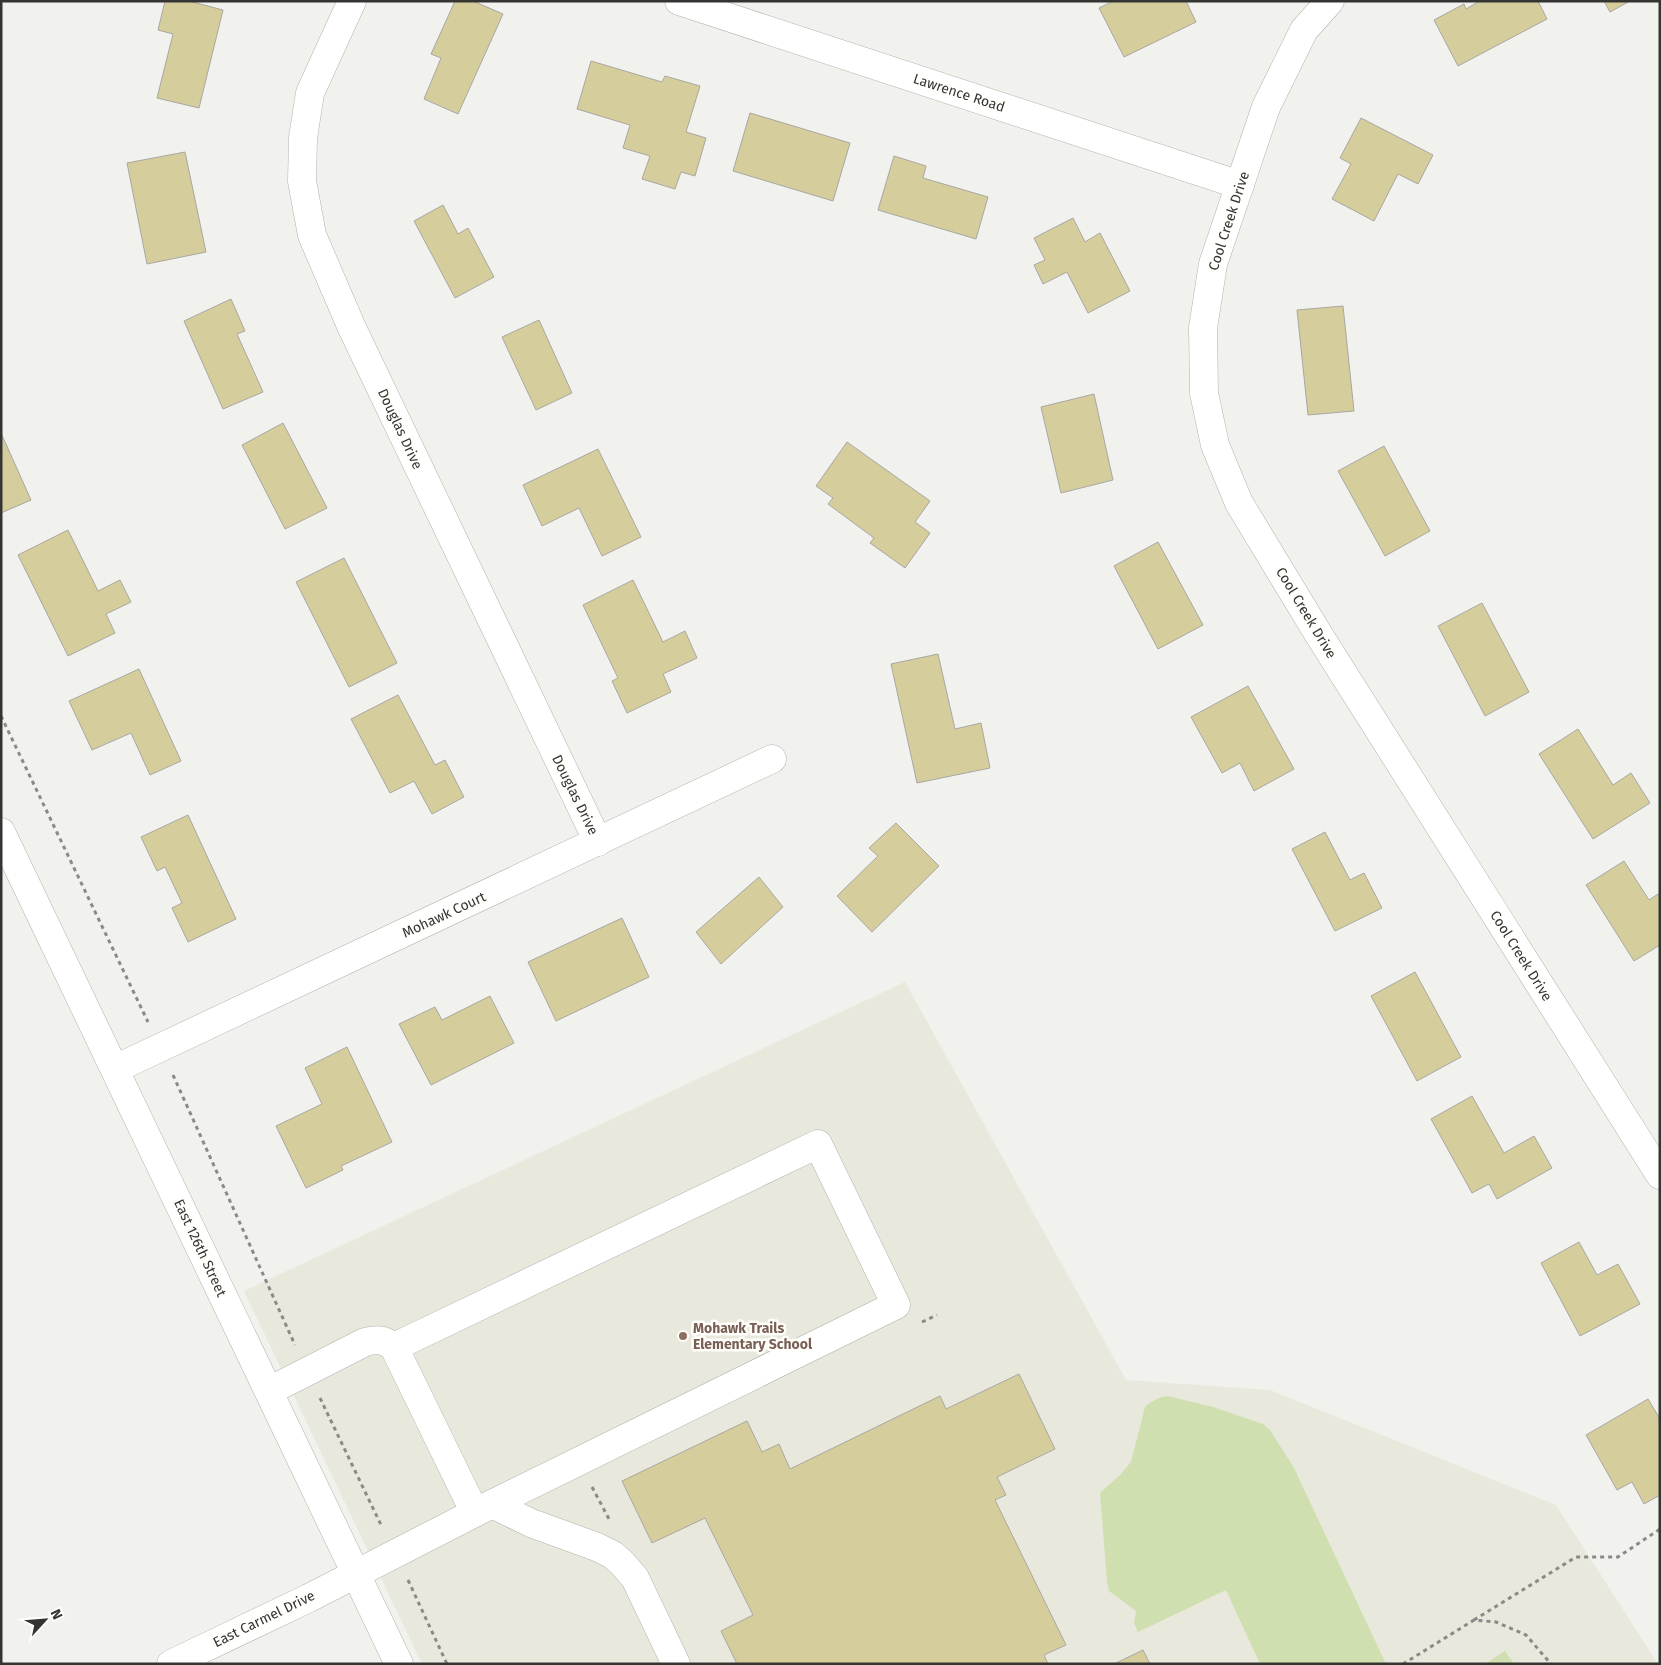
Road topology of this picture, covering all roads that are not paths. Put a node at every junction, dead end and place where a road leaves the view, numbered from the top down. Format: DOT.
graph roads {
  1 [pos="352,1"];
  2 [pos="679,1"];
  3 [pos="1330,1"];
  4 [pos="1240,185"];
  5 [pos="772,759"];
  6 [pos="1,832"];
  7 [pos="598,842"];
  8 [pos="115,1069"];
  9 [pos="1660,1175"];
  10 [pos="394,1347"];
  11 [pos="269,1391"];
  12 [pos="483,1508"];
  13 [pos="356,1574"];
  14 [pos="171,1664"];
  15 [pos="399,1664"];
  16 [pos="676,1664"];
  1 -- 7 [label="street, Douglas Drive"];
  2 -- 4 [label="street, Lawrence Road"];
  3 -- 4 [label="street, Cool Creek Drive"];
  4 -- 9 [label="street, Cool Creek Drive"];
  5 -- 7 [label="street, Mohawk Court"];
  6 -- 8 [label="street, East 126th Street"];
  7 -- 8 [label="street, Mohawk Court"];
  8 -- 11 [label="street, East 126th Street"];
  10 -- 11 [label="street"];
  10 -- 12 [label="street"];
  10 -- 12 [label="street, East Carmel Drive"];
  11 -- 13 [label="street, East 126th Street"];
  12 -- 13 [label="street, East Carmel Drive"];
  12 -- 16 [label="street"];
  13 -- 14 [label="street, East Carmel Drive"];
  13 -- 15 [label="street, East 126th Street"];
}
